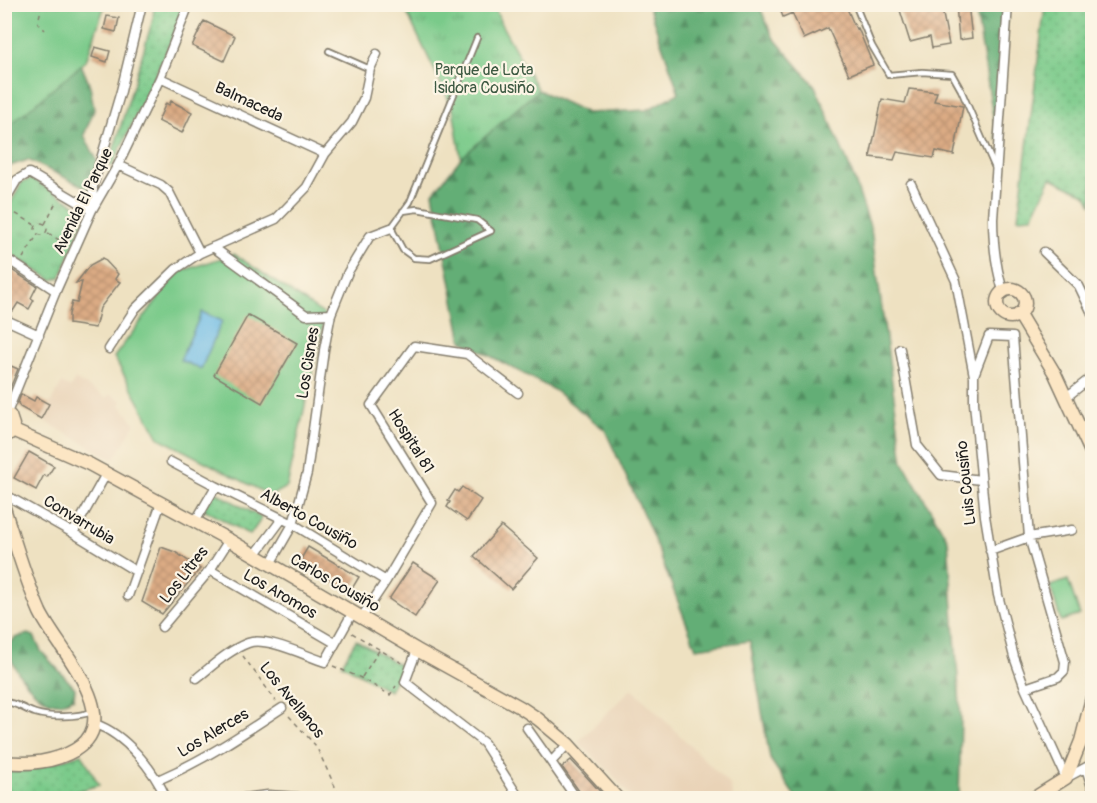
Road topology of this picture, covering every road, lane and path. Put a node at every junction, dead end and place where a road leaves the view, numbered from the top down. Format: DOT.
graph roads {
  1 [pos="42,4"];
  2 [pos="102,4"];
  3 [pos="189,4"];
  4 [pos="855,4"];
  5 [pos="1008,4"];
  6 [pos="142,8"];
  7 [pos="45,30"];
  8 [pos="477,38"];
  9 [pos="329,51"];
  10 [pos="377,54"];
  11 [pos="370,69"];
  12 [pos="160,78"];
  13 [pos="326,154"];
  14 [pos="118,165"];
  15 [pos="996,171"];
  16 [pos="910,184"];
  17 [pos="62,192"];
  18 [pos="4,202"];
  19 [pos="4,207"];
  20 [pos="92,210"];
  21 [pos="403,211"];
  22 [pos="44,225"];
  23 [pos="36,226"];
  24 [pos="391,228"];
  25 [pos="47,232"];
  26 [pos="39,234"];
  27 [pos="213,247"];
  28 [pos="75,250"];
  29 [pos="1044,252"];
  30 [pos="200,253"];
  31 [pos="4,257"];
  32 [pos="18,266"];
  33 [pos="56,291"];
  34 [pos="1003,291"];
  35 [pos="1092,313"];
  36 [pos="331,314"];
  37 [pos="4,319"];
  38 [pos="39,335"];
  39 [pos="109,349"];
  40 [pos="900,349"];
  41 [pos="974,376"];
  42 [pos="1092,377"];
  43 [pos="518,393"];
  44 [pos="1065,398"];
  45 [pos="6,412"];
  46 [pos="8,433"];
  47 [pos="1092,454"];
  48 [pos="171,462"];
  49 [pos="106,474"];
  50 [pos="981,480"];
  51 [pos="216,486"];
  52 [pos="4,494"];
  53 [pos="161,503"];
  54 [pos="4,508"];
  55 [pos="282,519"];
  56 [pos="195,522"];
  57 [pos="293,524"];
  58 [pos="1072,530"];
  59 [pos="73,533"];
  60 [pos="1029,537"];
  61 [pos="229,540"];
  62 [pos="990,551"];
  63 [pos="255,555"];
  64 [pos="270,564"];
  65 [pos="210,570"];
  66 [pos="137,572"];
  67 [pos="386,581"];
  68 [pos="128,596"];
  69 [pos="357,615"];
  70 [pos="162,627"];
  71 [pos="344,628"];
  72 [pos="335,643"];
  73 [pos="237,648"];
  74 [pos="380,649"];
  75 [pos="417,650"];
  76 [pos="325,662"];
  77 [pos="408,666"];
  78 [pos="197,678"];
  79 [pos="361,678"];
  80 [pos="405,682"];
  81 [pos="1025,688"];
  82 [pos="1092,698"];
  83 [pos="4,702"];
  84 [pos="282,708"];
  85 [pos="95,710"];
  86 [pos="95,724"];
  87 [pos="527,728"];
  88 [pos="568,744"];
  89 [pos="4,762"];
  90 [pos="551,762"];
  91 [pos="1089,766"];
  92 [pos="1066,778"];
  93 [pos="158,780"];
  94 [pos="1092,787"];
  95 [pos="166,798"];
  96 [pos="244,798"];
  97 [pos="299,798"];
  98 [pos="344,798"];
  99 [pos="519,798"];
  100 [pos="576,798"];
  101 [pos="617,798"];
  102 [pos="1034,798"];
  1 -- 7 [label="path"];
  2 -- 6 [label="path"];
  3 -- 12 [label="street, Avenida El Parque"];
  4 -- 15 [label="lane"];
  5 -- 15 [label="street"];
  6 -- 20 [label="street"];
  8 -- 21 [label="lane"];
  9 -- 11 [label="lane"];
  10 -- 11 [label="street"];
  11 -- 13 [label="street"];
  12 -- 13 [label="street, Balmaceda"];
  12 -- 14 [label="street, Avenida El Parque"];
  13 -- 27 [label="street"];
  14 -- 20 [label="street, Avenida El Parque"];
  14 -- 30 [label="street"];
  15 -- 34 [label="street"];
  16 -- 41 [label="street, Luis Cousiño"];
  17 -- 18 [label="street"];
  17 -- 20 [label="street"];
  17 -- 22 [label="path"];
  19 -- 23 [label="path"];
  20 -- 28 [label="street, Avenida El Parque"];
  21 -- 24 [label="lane"];
  21 -- 24 [label="lane"];
  22 -- 23 [label="path"];
  22 -- 25 [label="path"];
  23 -- 26 [label="path"];
  24 -- 36 [label="street, Los Cisnes"];
  25 -- 26 [label="path"];
  25 -- 28 [label="path"];
  26 -- 32 [label="path"];
  27 -- 30 [label="street"];
  27 -- 36 [label="street"];
  28 -- 33 [label="street, Avenida El Parque"];
  29 -- 35 [label="street"];
  30 -- 39 [label="street"];
  31 -- 32 [label="street"];
  32 -- 33 [label="street"];
  33 -- 38 [label="street, Avenida El Parque"];
  34 -- 44 [label="main road"];
  36 -- 57 [label="street, Los Cisnes"];
  37 -- 38 [label="street"];
  38 -- 45 [label="street, Avenida El Parque"];
  40 -- 50 [label="street"];
  41 -- 50 [label="street, Luis Cousiño"];
  41 -- 60 [label="street"];
  42 -- 44 [label="street"];
  43 -- 67 [label="street, Hospital 81"];
  44 -- 47 [label="main road"];
  45 -- 46 [label="main road"];
  46 -- 49 [label="main road, Carlos Cousiño"];
  48 -- 51 [label="street, Alberto Cousiño"];
  49 -- 53 [label="main road, Carlos Cousiño"];
  49 -- 59 [label="street"];
  50 -- 62 [label="street, Luis Cousiño"];
  51 -- 55 [label="street, Alberto Cousiño"];
  51 -- 56 [label="street"];
  52 -- 59 [label="street, Convarrubia"];
  53 -- 56 [label="main road, Carlos Cousiño"];
  53 -- 66 [label="street"];
  54 -- 85 [label="main road"];
  55 -- 57 [label="street, Alberto Cousiño"];
  55 -- 63 [label="street"];
  56 -- 61 [label="main road, Carlos Cousiño"];
  57 -- 64 [label="street, Los Cisnes"];
  57 -- 67 [label="street, Alberto Cousiño"];
  58 -- 60 [label="street"];
  59 -- 66 [label="street, Convarrubia"];
  60 -- 62 [label="street"];
  60 -- 81 [label="street"];
  61 -- 63 [label="main road, Carlos Cousiño"];
  61 -- 65 [label="street, Los Litres"];
  62 -- 81 [label="street, Luis Cousiño"];
  63 -- 64 [label="main road, Carlos Cousiño"];
  64 -- 69 [label="main road, Carlos Cousiño"];
  65 -- 70 [label="street, Los Litres"];
  65 -- 72 [label="street, Los Aromos"];
  66 -- 68 [label="street"];
  67 -- 69 [label="street"];
  69 -- 71 [label="street"];
  69 -- 75 [label="main road, Carlos Cousiño"];
  71 -- 72 [label="street"];
  71 -- 74 [label="path"];
  72 -- 76 [label="street"];
  73 -- 76 [label="street"];
  73 -- 78 [label="street"];
  73 -- 84 [label="path, Los Avellanos"];
  74 -- 77 [label="path"];
  74 -- 79 [label="path"];
  75 -- 80 [label="street"];
  75 -- 88 [label="main road, Carlos Cousiño"];
  76 -- 79 [label="path"];
  79 -- 80 [label="path"];
  80 -- 99 [label="street"];
  81 -- 92 [label="street, Luis Cousiño"];
  82 -- 92 [label="main road"];
  83 -- 85 [label="lane"];
  84 -- 93 [label="street, Los Alerces"];
  84 -- 98 [label="path, Los Avellanos"];
  85 -- 86 [label="main road"];
  86 -- 89 [label="main road"];
  86 -- 93 [label="street"];
  87 -- 90 [label="street"];
  88 -- 90 [label="street"];
  88 -- 101 [label="main road, Carlos Cousiño"];
  90 -- 100 [label="street"];
  91 -- 92 [label="street"];
  91 -- 94 [label="street"];
  92 -- 102 [label="main road"];
  93 -- 95 [label="street"];
  96 -- 97 [label="street"];
}
